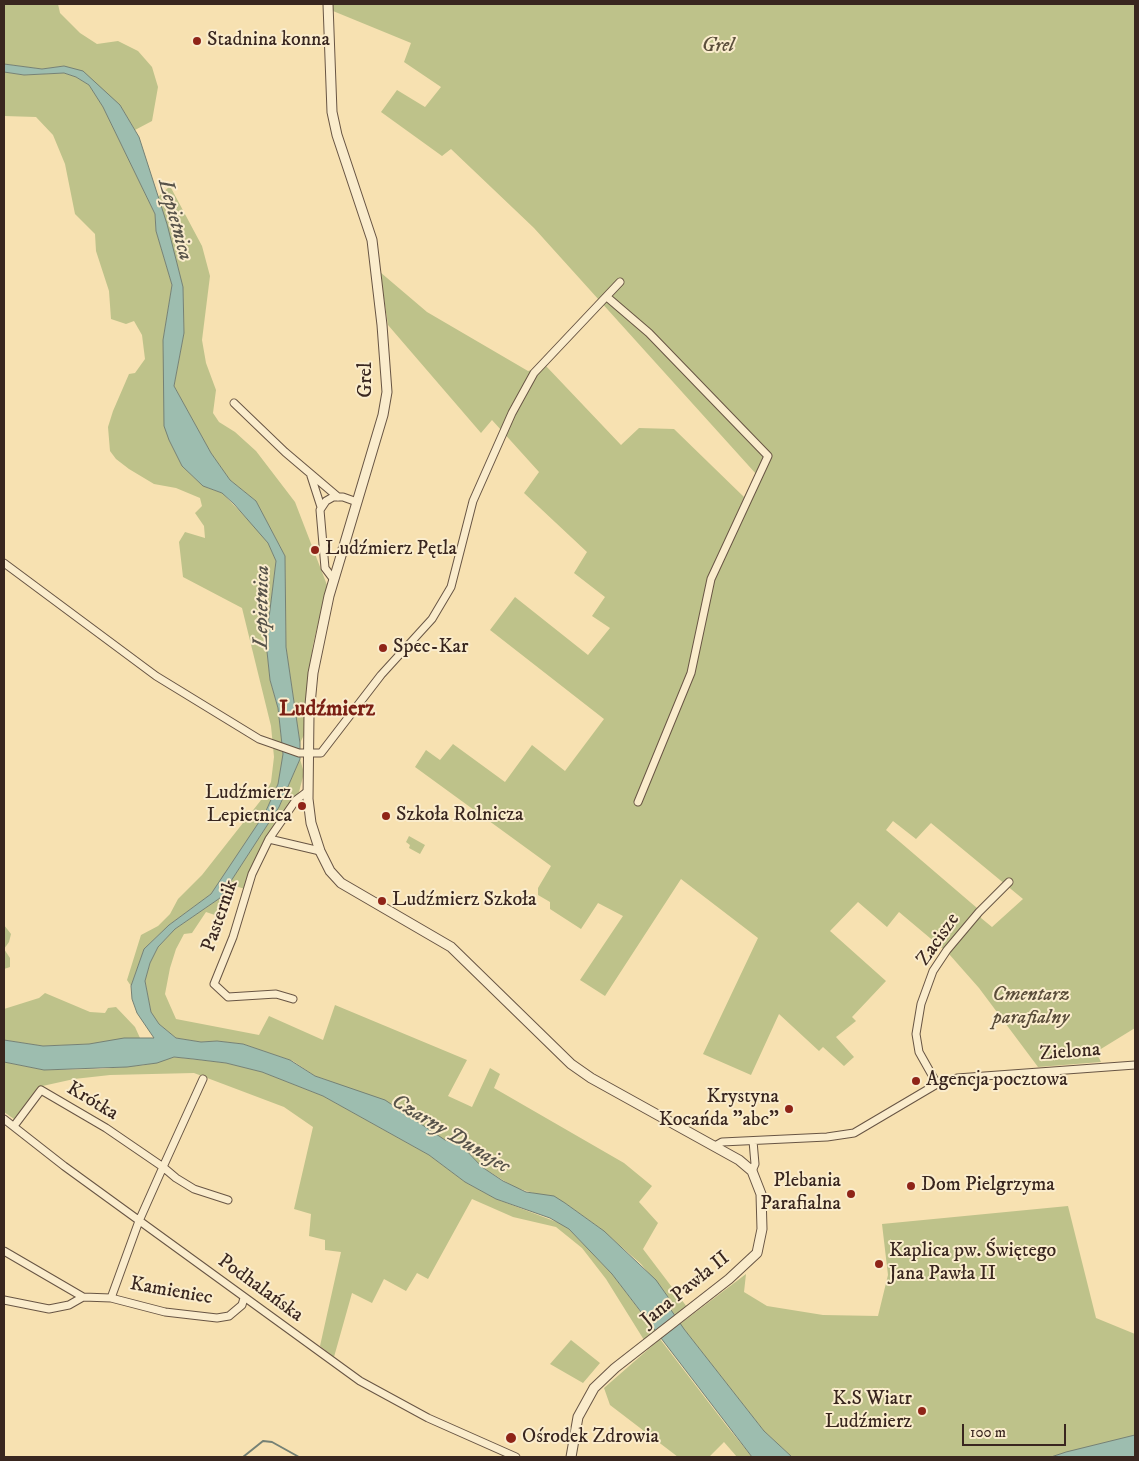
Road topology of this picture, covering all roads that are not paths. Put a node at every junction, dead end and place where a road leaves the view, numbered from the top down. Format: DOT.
graph roads {
  1 [pos="328,4"];
  2 [pos="620,282"];
  3 [pos="607,297"];
  4 [pos="234,403"];
  5 [pos="311,475"];
  6 [pos="338,497"];
  7 [pos="357,502"];
  8 [pos="321,507"];
  9 [pos="4,563"];
  10 [pos="334,580"];
  11 [pos="306,754"];
  12 [pos="308,791"];
  13 [pos="638,802"];
  14 [pos="269,839"];
  15 [pos="320,851"];
  16 [pos="1009,882"];
  17 [pos="293,999"];
  18 [pos="1135,1065"];
  19 [pos="203,1080"];
  20 [pos="937,1084"];
  21 [pos="4,1118"];
  22 [pos="14,1126"];
  23 [pos="753,1141"];
  24 [pos="715,1146"];
  25 [pos="163,1167"];
  26 [pos="752,1171"];
  27 [pos="228,1200"];
  28 [pos="139,1221"];
  29 [pos="4,1251"];
  30 [pos="83,1297"];
  31 [pos="112,1298"];
  32 [pos="244,1298"];
  33 [pos="4,1300"];
  34 [pos="516,1457"];
  35 [pos="571,1457"];
  1 -- 7 [label="street, Grel"];
  2 -- 3 [label="street"];
  3 -- 11 [label="street"];
  3 -- 13 [label="street"];
  4 -- 5 [label="street"];
  5 -- 6 [label="street"];
  5 -- 8 [label="street"];
  6 -- 7 [label="street"];
  6 -- 8 [label="street"];
  7 -- 10 [label="street, Grel"];
  8 -- 10 [label="street"];
  9 -- 11 [label="street"];
  10 -- 11 [label="street, Grel"];
  11 -- 12 [label="street, Grel"];
  12 -- 14 [label="street, Pasternik"];
  12 -- 15 [label="street, Grel"];
  14 -- 15 [label="street"];
  14 -- 17 [label="street, Pasternik"];
  15 -- 24 [label="street, Grel"];
  16 -- 20 [label="street, Zacisze"];
  18 -- 20 [label="street, Zielona"];
  19 -- 25 [label="street"];
  20 -- 23 [label="street, Zielona"];
  21 -- 22 [label="street, Podhalańska"];
  22 -- 25 [label="street, Krótka"];
  22 -- 28 [label="street, Podhalańska"];
  23 -- 24 [label="street, Zielona"];
  23 -- 26 [label="street"];
  24 -- 26 [label="street"];
  25 -- 27 [label="street, Krótka"];
  25 -- 28 [label="street"];
  26 -- 35 [label="street, Jana Pawła II"];
  28 -- 31 [label="street"];
  28 -- 32 [label="street, Podhalańska"];
  29 -- 30 [label="street, Kamieniec"];
  30 -- 31 [label="street, Kamieniec"];
  30 -- 33 [label="street, Kamieniec"];
  31 -- 32 [label="street, Kamieniec"];
  32 -- 34 [label="street, Podhalańska"];
}
